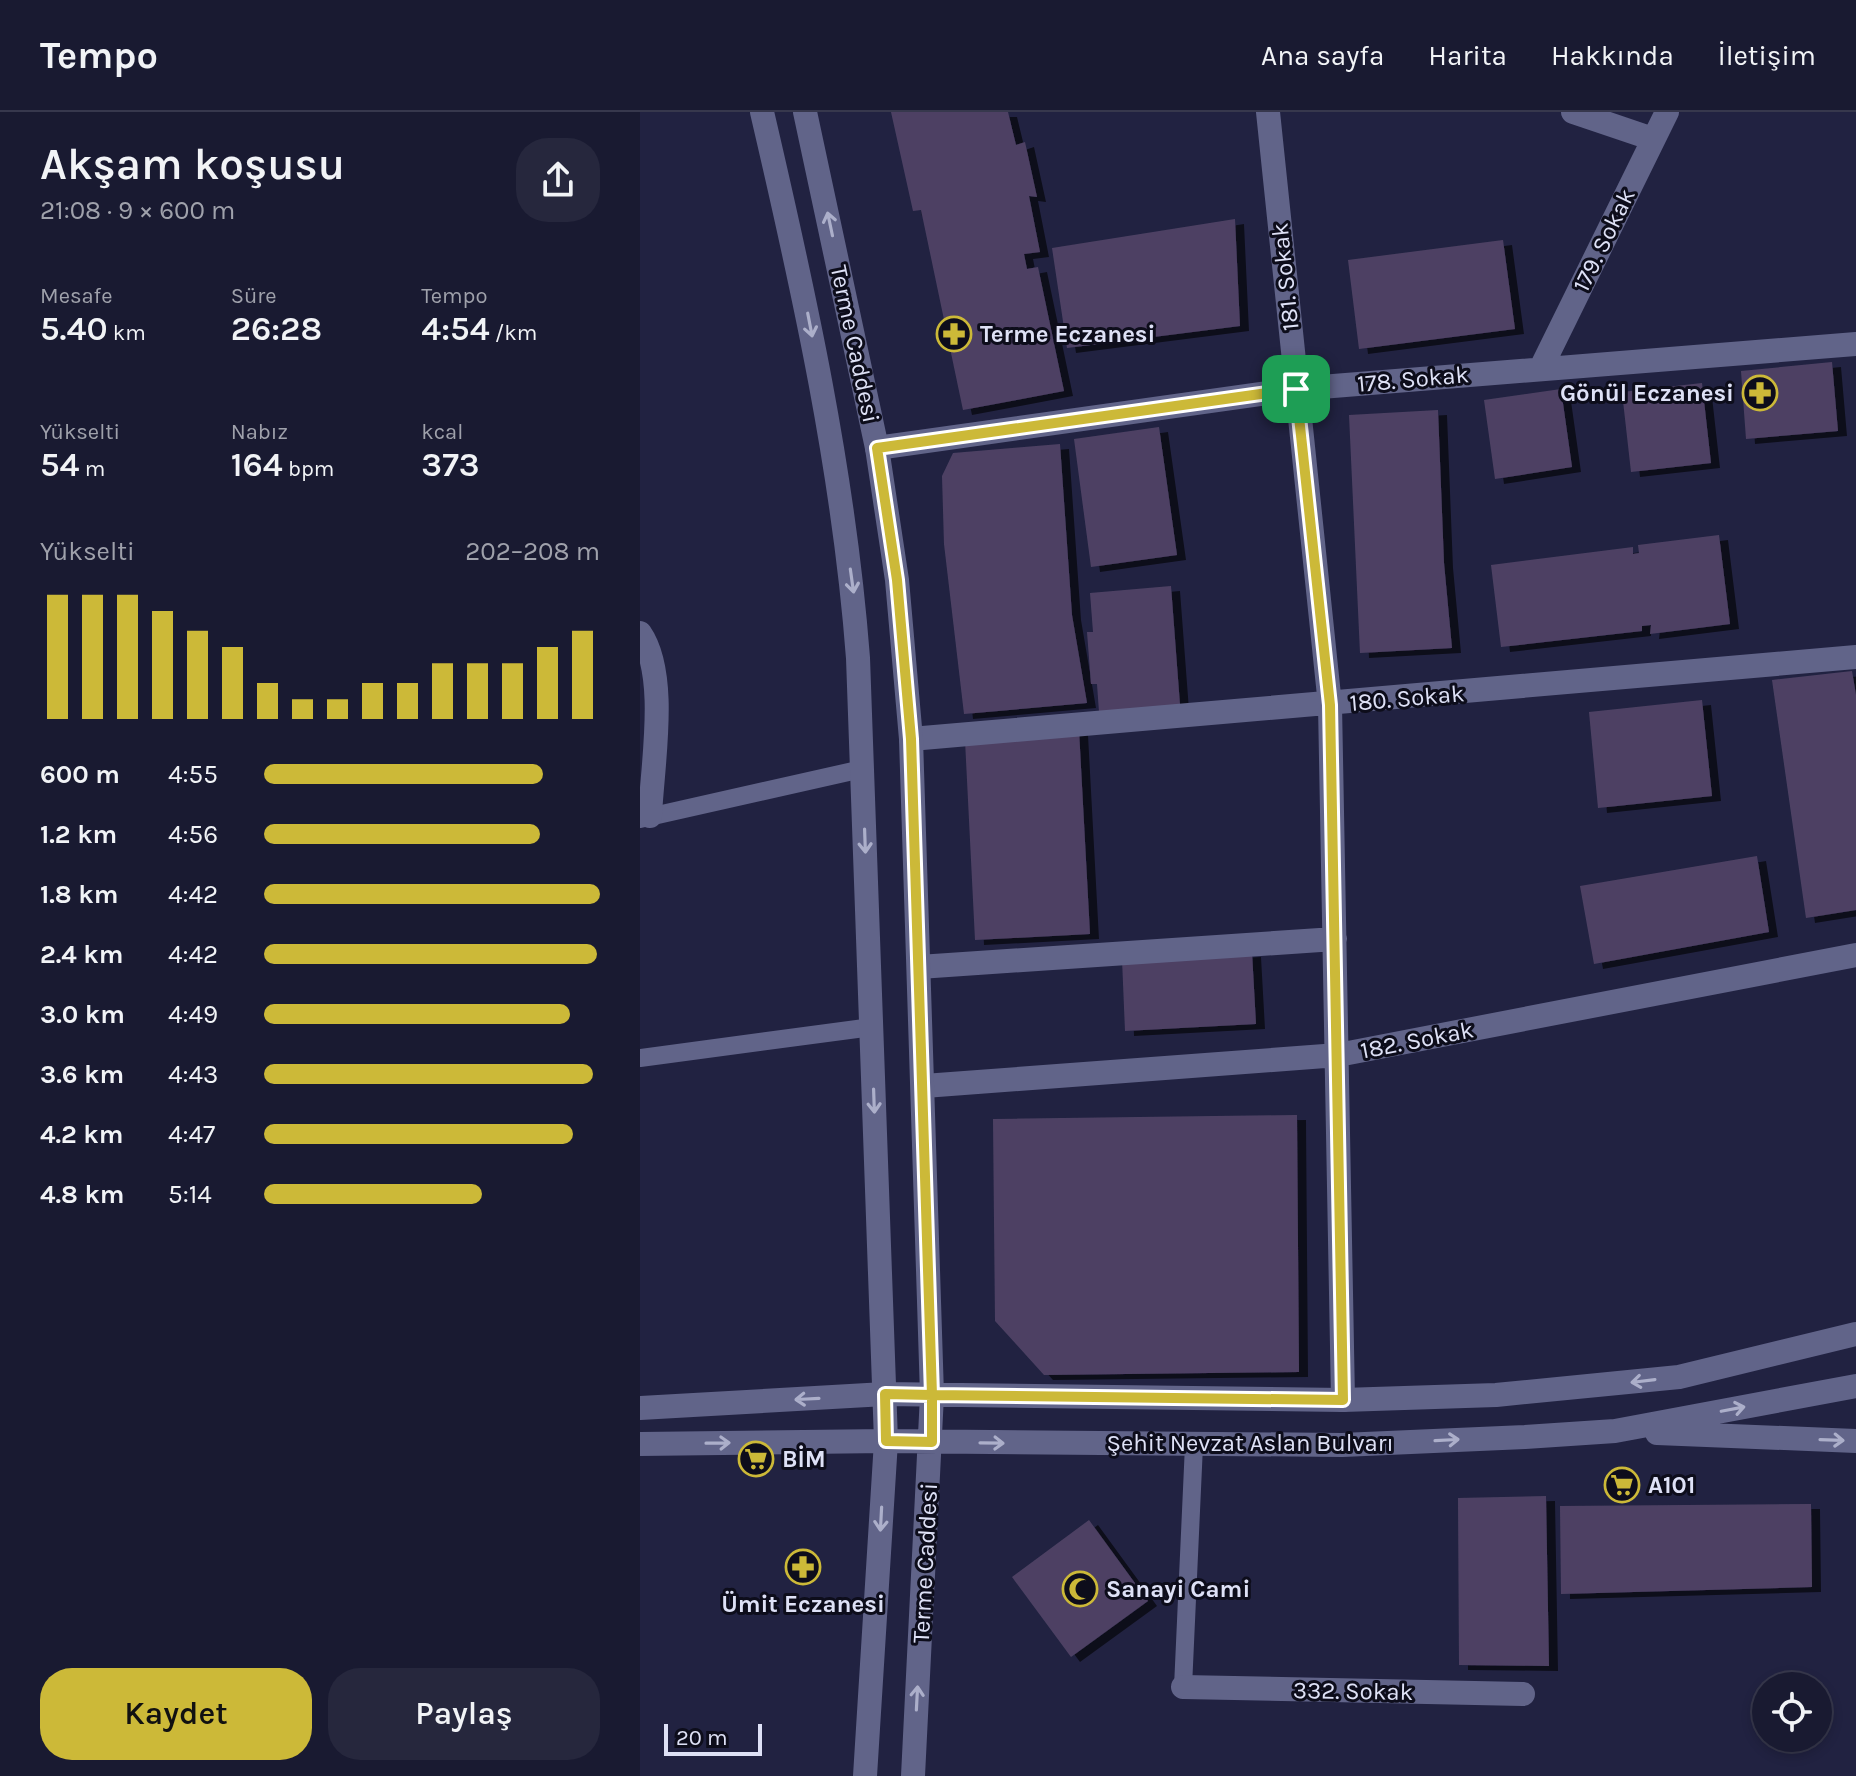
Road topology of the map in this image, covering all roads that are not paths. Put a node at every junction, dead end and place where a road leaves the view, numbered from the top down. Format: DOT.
graph roads {
  1 [pos="762,112"];
  2 [pos="805,112"];
  3 [pos="1268,112"];
  4 [pos="1573,112"];
  5 [pos="1667,112"];
  6 [pos="1653,139"];
  7 [pos="1856,344"];
  8 [pos="1541,368"];
  9 [pos="1296,389"];
  10 [pos="877,448"];
  11 [pos="640,633"];
  12 [pos="1856,657"];
  13 [pos="1330,705"];
  14 [pos="911,739"];
  15 [pos="862,769"];
  16 [pos="645,818"];
  17 [pos="1335,939"];
  18 [pos="1856,955"];
  19 [pos="919,967"];
  20 [pos="872,1027"];
  21 [pos="1338,1055"];
  22 [pos="640,1058"];
  23 [pos="924,1086"];
  24 [pos="1856,1334"];
  25 [pos="1856,1386"];
  26 [pos="885,1394"];
  27 [pos="932,1395"];
  28 [pos="1343,1400"];
  29 [pos="640,1408"];
  30 [pos="1615,1431"];
  31 [pos="886,1441"];
  32 [pos="1856,1441"];
  33 [pos="932,1442"];
  34 [pos="640,1444"];
  35 [pos="1194,1445"];
  36 [pos="1183,1687"];
  37 [pos="1523,1694"];
  38 [pos="865,1776"];
  39 [pos="913,1776"];
  1 -- 15 [label="main road, Terme Caddesi, one-way"];
  10 -- 2 [label="main road, Terme Caddesi, one-way"];
  3 -- 9 [label="main road, 181. Sokak"];
  4 -- 6 [label="main road"];
  5 -- 6 [label="main road, 179. Sokak"];
  6 -- 8 [label="main road, 179. Sokak"];
  7 -- 8 [label="main road, 178. Sokak"];
  8 -- 9 [label="main road, 178. Sokak"];
  9 -- 10 [label="main road, 178. Sokak"];
  9 -- 13 [label="main road, 181. Sokak"];
  10 -- 14 [label="main road, Terme Caddesi"];
  11 -- 16 [label="main road"];
  12 -- 13 [label="main road, 180. Sokak"];
  13 -- 14 [label="main road, 180. Sokak"];
  13 -- 17 [label="main road, 181. Sokak"];
  14 -- 19 [label="main road, Terme Caddesi"];
  15 -- 16 [label="lane"];
  15 -- 20 [label="main road, Terme Caddesi, one-way"];
  17 -- 19 [label="main road"];
  17 -- 21 [label="main road, 181. Sokak"];
  18 -- 21 [label="main road, 182. Sokak"];
  19 -- 23 [label="main road, Terme Caddesi"];
  20 -- 22 [label="lane"];
  20 -- 26 [label="main road, Terme Caddesi, one-way"];
  21 -- 23 [label="main road, 182. Sokak"];
  21 -- 28 [label="main road, 181. Sokak"];
  23 -- 27 [label="main road, Terme Caddesi"];
  24 -- 28 [label="main road, Şehit Nevzat Aslan Bulvarı, one-way"];
  30 -- 25 [label="main road, Şehit Nevzat Aslan Bulvarı, one-way"];
  26 -- 27 [label="main road, Şehit Nevzat Aslan Bulvarı"];
  26 -- 29 [label="main road, Şehit Nevzat Aslan Bulvarı, one-way"];
  26 -- 31 [label="main road, Terme Caddesi"];
  27 -- 28 [label="main road, Şehit Nevzat Aslan Bulvarı"];
  27 -- 33 [label="main road, Terme Caddesi"];
  30 -- 32 [label="main road, one-way"];
  35 -- 30 [label="main road, Şehit Nevzat Aslan Bulvarı, one-way"];
  31 -- 33 [label="main road, Şehit Nevzat Aslan Bulvarı"];
  34 -- 31 [label="main road, Şehit Nevzat Aslan Bulvarı, one-way"];
  31 -- 38 [label="main road, Terme Caddesi, one-way"];
  33 -- 35 [label="main road, Şehit Nevzat Aslan Bulvarı, one-way"];
  39 -- 33 [label="main road, Terme Caddesi, one-way"];
  35 -- 36 [label="lane"];
  36 -- 37 [label="main road, 332. Sokak"];
}
